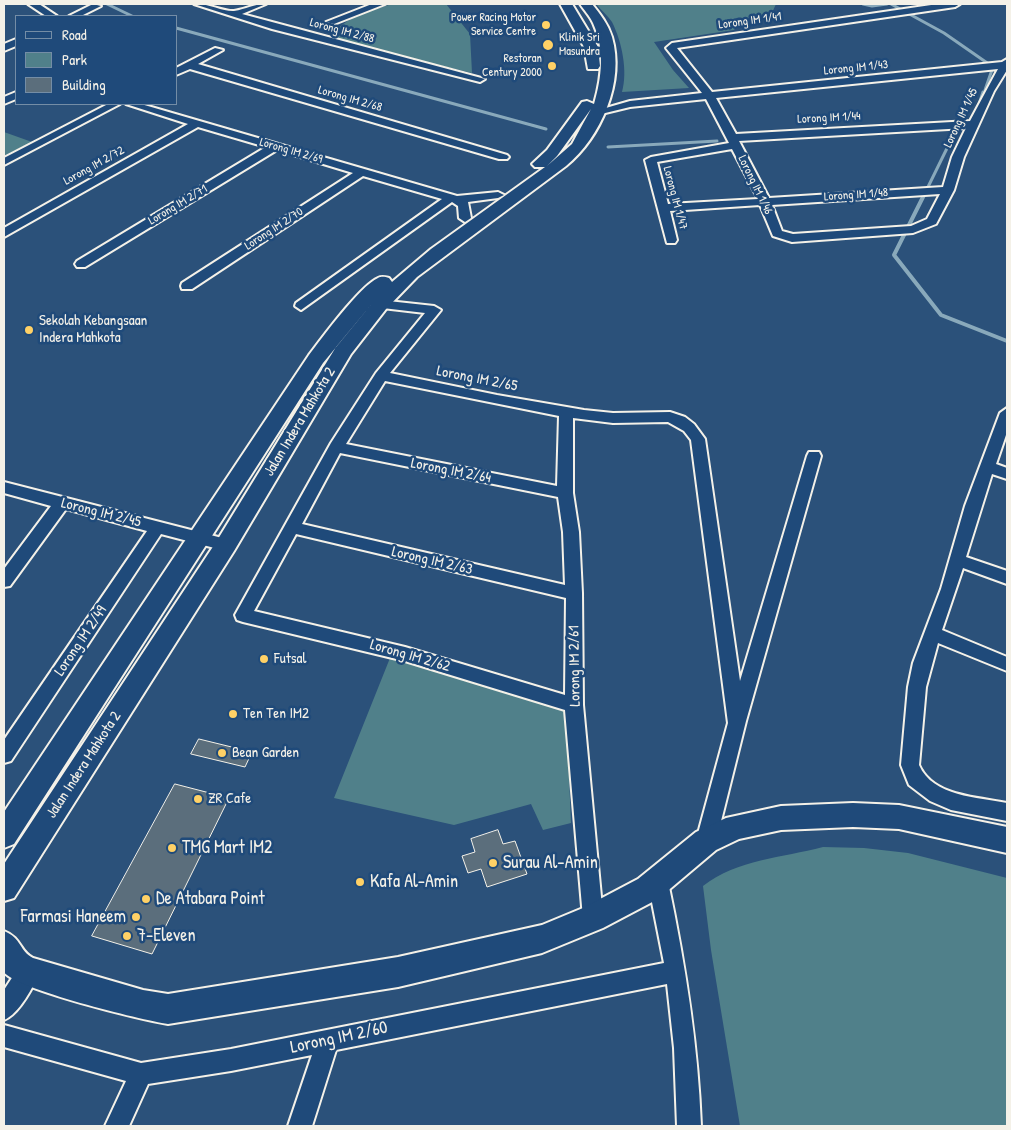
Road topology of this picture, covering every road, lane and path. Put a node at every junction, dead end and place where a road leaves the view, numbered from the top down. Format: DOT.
graph roads {
  1 [pos="33,4"];
  2 [pos="199,4"];
  3 [pos="262,4"];
  4 [pos="380,4"];
  5 [pos="566,4"];
  6 [pos="586,4"];
  7 [pos="954,4"];
  8 [pos="96,6"];
  9 [pos="905,11"];
  10 [pos="234,14"];
  11 [pos="50,15"];
  12 [pos="76,15"];
  13 [pos="331,22"];
  14 [pos="218,50"];
  15 [pos="1007,63"];
  16 [pos="189,65"];
  17 [pos="178,71"];
  18 [pos="480,79"];
  19 [pos="606,94"];
  20 [pos="710,96"];
  21 [pos="630,104"];
  22 [pos="113,105"];
  23 [pos="135,105"];
  24 [pos="597,112"];
  25 [pos="198,123"];
  26 [pos="969,124"];
  27 [pos="734,141"];
  28 [pos="276,146"];
  29 [pos="503,157"];
  30 [pos="4,162"];
  31 [pos="362,172"];
  32 [pos="946,190"];
  33 [pos="498,195"];
  34 [pos="454,199"];
  35 [pos="765,202"];
  36 [pos="663,208"];
  37 [pos="465,218"];
  38 [pos="900,230"];
  39 [pos="4,233"];
  40 [pos="672,240"];
  41 [pos="81,264"];
  42 [pos="187,286"];
  43 [pos="380,304"];
  44 [pos="301,306"];
  45 [pos="381,376"];
  46 [pos="566,413"];
  47 [pos="1007,413"];
  48 [pos="336,448"];
  49 [pos="814,456"];
  50 [pos="988,467"];
  51 [pos="1007,474"];
  52 [pos="4,488"];
  53 [pos="565,493"];
  54 [pos="62,503"];
  55 [pos="158,527"];
  56 [pos="290,527"];
  57 [pos="198,539"];
  58 [pos="226,545"];
  59 [pos="958,560"];
  60 [pos="1007,578"];
  61 [pos="4,581"];
  62 [pos="574,593"];
  63 [pos="933,634"];
  64 [pos="1007,664"];
  65 [pos="574,705"];
  66 [pos="737,723"];
  67 [pos="4,755"];
  68 [pos="1007,812"];
  69 [pos="4,835"];
  70 [pos="706,840"];
  71 [pos="1007,840"];
  72 [pos="658,882"];
  73 [pos="6,889"];
  74 [pos="594,918"];
  75 [pos="13,963"];
  76 [pos="676,971"];
  77 [pos="4,1008"];
  78 [pos="4,1036"];
  79 [pos="328,1040"];
  80 [pos="140,1074"];
  81 [pos="117,1126"];
  82 [pos="300,1126"];
  83 [pos="689,1126"];
  1 -- 11 [label="street"];
  2 -- 10 [label="street, Lorong IM 2/88"];
  3 -- 10 [label="street"];
  4 -- 13 [label="street"];
  5 -- 33 [label="street, Jalan Indera Mahkota 2"];
  6 -- 19 [label="street, Jalan Indera Mahkota 2"];
  7 -- 9 [label="street, Lorong IM 1/41"];
  8 -- 12 [label="street"];
  9 -- 20 [label="street, Lorong IM 1/41"];
  10 -- 18 [label="street, Lorong IM 2/88"];
  14 -- 16 [label="street"];
  15 -- 20 [label="street, Lorong IM 1/43"];
  15 -- 26 [label="street, Lorong IM 1/45"];
  16 -- 17 [label="street"];
  16 -- 29 [label="street, Lorong IM 2/68"];
  19 -- 21 [label="street"];
  19 -- 24 [label="street, Jalan Indera Mahkota 2"];
  20 -- 21 [label="street, Lorong IM 1/43"];
  20 -- 27 [label="street"];
  21 -- 24 [label="street, Lorong IM 1/43"];
  22 -- 30 [label="street"];
  23 -- 25 [label="street, Lorong IM 2/69"];
  24 -- 43 [label="street, Jalan Indera Mahkota 2"];
  25 -- 28 [label="street, Lorong IM 2/69"];
  25 -- 39 [label="street, Lorong IM 2/72"];
  26 -- 27 [label="street, Lorong IM 1/44"];
  26 -- 32 [label="street, Lorong IM 1/45"];
  27 -- 35 [label="street, Lorong IM 1/46"];
  27 -- 36 [label="street, Lorong IM 1/47"];
  28 -- 31 [label="street, Lorong IM 2/69"];
  28 -- 41 [label="street, Lorong IM 2/71"];
  31 -- 34 [label="street, Lorong IM 2/69"];
  31 -- 42 [label="street, Lorong IM 2/70"];
  32 -- 35 [label="street, Lorong IM 1/48"];
  32 -- 38 [label="street, Lorong IM 1/45"];
  33 -- 34 [label="street"];
  33 -- 37 [label="street, Jalan Indera Mahkota 2"];
  34 -- 37 [label="street"];
  34 -- 44 [label="street"];
  35 -- 36 [label="street, Lorong IM 1/48"];
  35 -- 38 [label="street, Lorong IM 1/46"];
  36 -- 40 [label="street, Lorong IM 1/47"];
  37 -- 57 [label="street, Jalan Indera Mahkota 2"];
  43 -- 45 [label="street"];
  43 -- 58 [label="street, Jalan Indera Mahkota 2"];
  45 -- 46 [label="street, Lorong IM 2/65"];
  45 -- 48 [label="street"];
  46 -- 53 [label="street, Lorong IM 2/61"];
  46 -- 66 [label="street, Lorong IM 2/65"];
  47 -- 50 [label="street"];
  48 -- 53 [label="street, Lorong IM 2/64"];
  48 -- 56 [label="street"];
  49 -- 66 [label="street"];
  50 -- 51 [label="street"];
  50 -- 59 [label="street"];
  52 -- 54 [label="street, Lorong IM 2/45"];
  53 -- 62 [label="street, Lorong IM 2/61"];
  54 -- 55 [label="street, Lorong IM 2/45"];
  54 -- 61 [label="street"];
  55 -- 57 [label="street, Lorong IM 2/45"];
  55 -- 67 [label="street, Lorong IM 2/49"];
  56 -- 62 [label="street, Lorong IM 2/63"];
  56 -- 65 [label="street, Lorong IM 2/62"];
  57 -- 58 [label="street, Lorong IM 2/45"];
  57 -- 69 [label="street, Jalan Indera Mahkota 2"];
  58 -- 73 [label="street, Jalan Indera Mahkota 2"];
  59 -- 60 [label="street"];
  59 -- 63 [label="street"];
  62 -- 65 [label="street, Lorong IM 2/61"];
  63 -- 64 [label="street"];
  63 -- 68 [label="street"];
  65 -- 74 [label="street, Lorong IM 2/61"];
  66 -- 70 [label="street"];
  70 -- 71 [label="street"];
  70 -- 72 [label="street"];
  72 -- 74 [label="street"];
  72 -- 76 [label="street"];
  74 -- 75 [label="street"];
  75 -- 77 [label="street"];
  76 -- 79 [label="street, Lorong IM 2/60"];
  76 -- 83 [label="street"];
  78 -- 80 [label="street, Lorong IM 2/60"];
  79 -- 80 [label="street, Lorong IM 2/60"];
  79 -- 82 [label="street"];
  80 -- 81 [label="street"];
}
